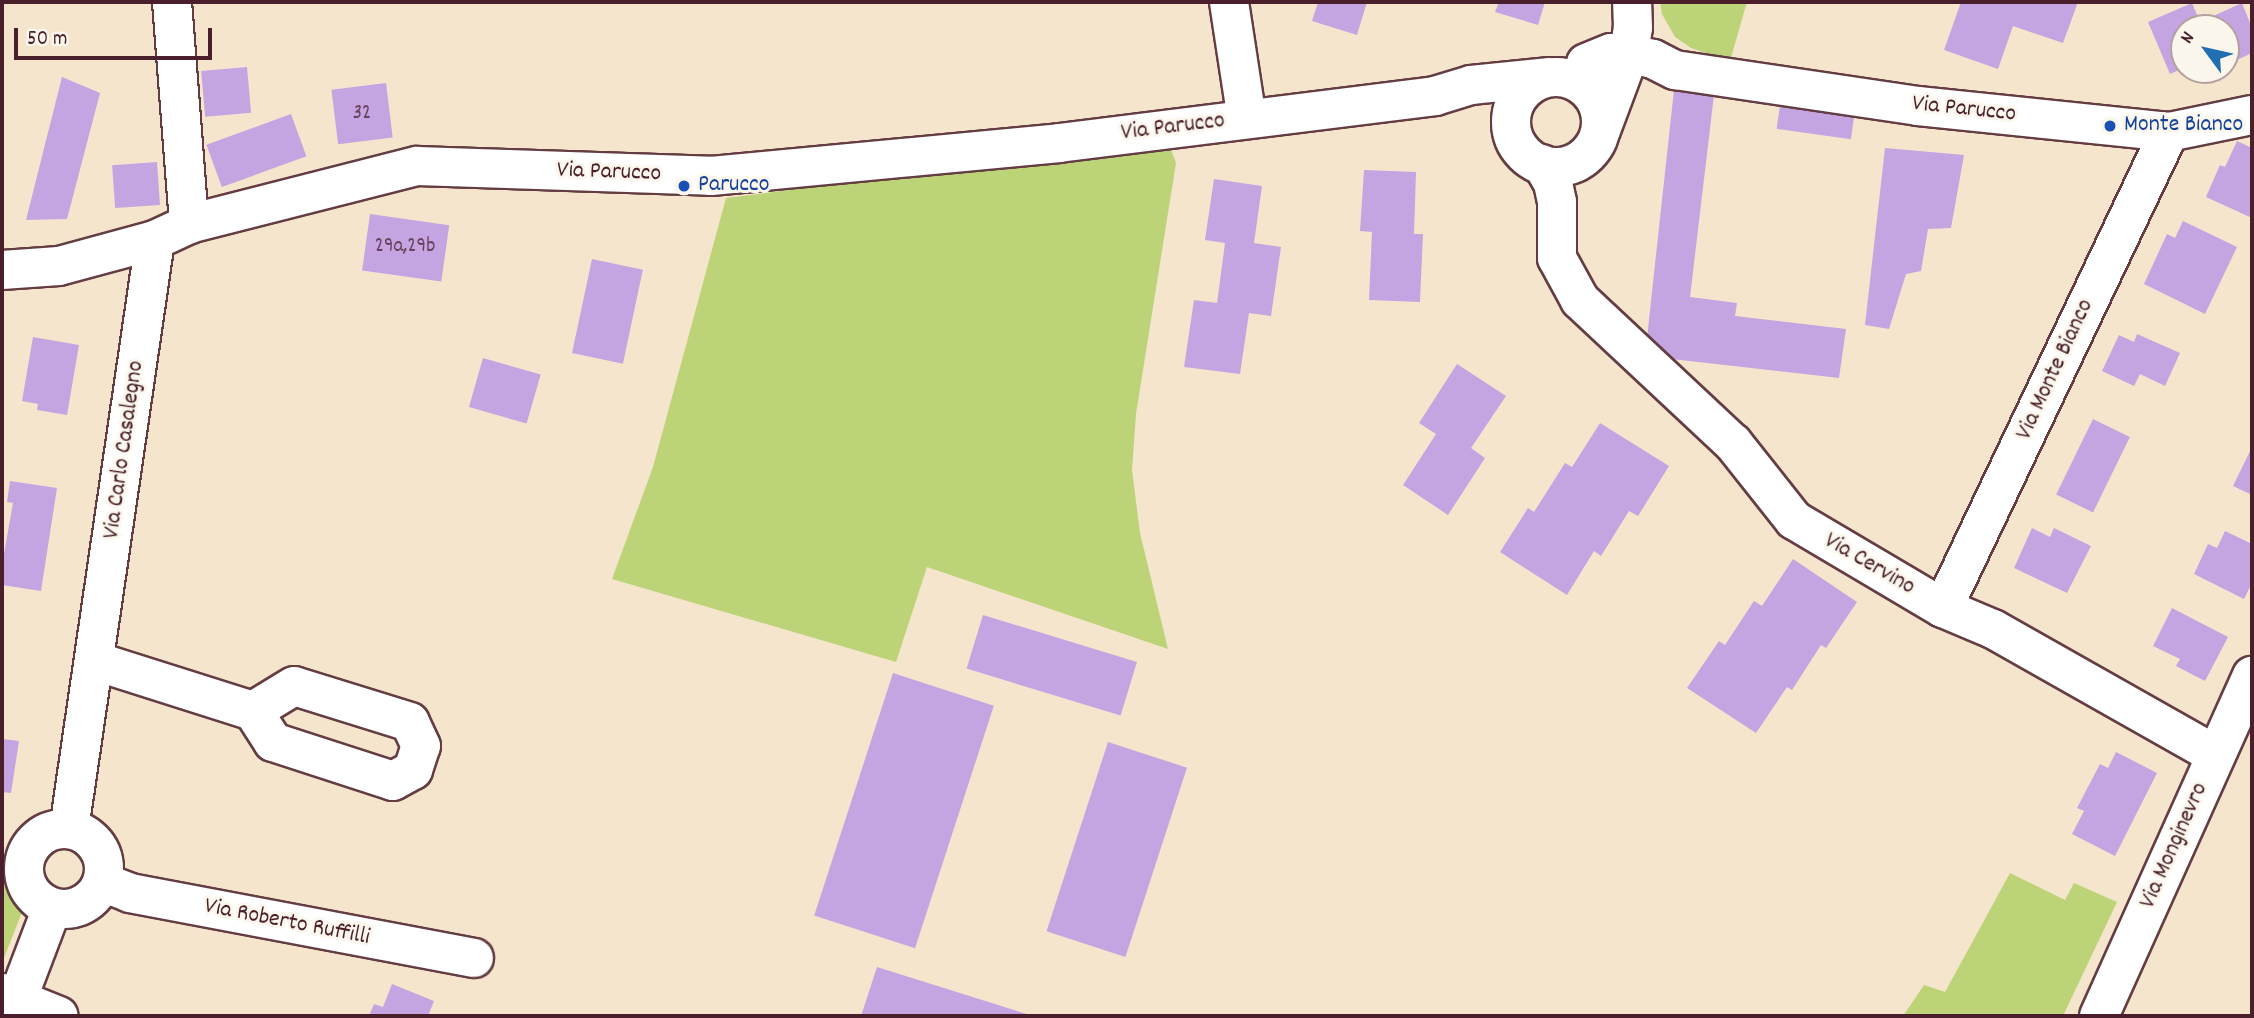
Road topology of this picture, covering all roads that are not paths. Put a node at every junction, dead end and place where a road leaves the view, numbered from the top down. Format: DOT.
graph roads {
  1 [pos="172,2"];
  2 [pos="1229,2"];
  3 [pos="1623,2"];
  4 [pos="1634,2"];
  5 [pos="1629,55"];
  6 [pos="1675,70"];
  7 [pos="1564,73"];
  8 [pos="1436,96"];
  9 [pos="2252,115"];
  10 [pos="1247,119"];
  11 [pos="1603,124"];
  12 [pos="2169,132"];
  13 [pos="1514,137"];
  14 [pos="1542,164"];
  15 [pos="189,224"];
  16 [pos="155,240"];
  17 [pos="2,270"];
  18 [pos="1580,300"];
  19 [pos="1943,608"];
  20 [pos="95,661"];
  21 [pos="2252,676"];
  22 [pos="253,711"];
  23 [pos="2216,755"];
  24 [pos="69,829"];
  25 [pos="15,849"];
  26 [pos="102,882"];
  27 [pos="52,908"];
  28 [pos="474,958"];
  29 [pos="10,1003"];
  30 [pos="59,1016"];
  31 [pos="2099,1016"];
  1 -- 15 [label="street"];
  2 -- 10 [label="street"];
  3 -- 7 [label="street"];
  4 -- 5 [label="street, Via Cervino"];
  4 -- 6 [label="street"];
  5 -- 6 [label="street"];
  5 -- 7 [label="street"];
  5 -- 11 [label="street, Via Cervino"];
  6 -- 11 [label="street"];
  6 -- 12 [label="street, Via Parucco"];
  7 -- 8 [label="street"];
  7 -- 11 [label="street"];
  7 -- 13 [label="street"];
  8 -- 10 [label="street, Via Parucco"];
  8 -- 13 [label="street"];
  9 -- 12 [label="street, Via Parucco"];
  10 -- 15 [label="street, Via Parucco"];
  11 -- 14 [label="street"];
  11 -- 18 [label="street, Via Cervino"];
  12 -- 19 [label="street, Via Monte Bianco"];
  13 -- 14 [label="street"];
  14 -- 18 [label="street, Via Cervino"];
  15 -- 16 [label="street, Via Parucco"];
  16 -- 17 [label="street, Via Parucco"];
  16 -- 20 [label="street, Via Carlo Casalegno"];
  18 -- 19 [label="street, Via Cervino"];
  19 -- 23 [label="street, Via Cervino"];
  20 -- 22 [label="street"];
  20 -- 24 [label="street, Via Carlo Casalegno"];
  21 -- 23 [label="street, Via Monginevro"];
  23 -- 31 [label="street, Via Monginevro"];
  24 -- 25 [label="street"];
  24 -- 26 [label="street"];
  25 -- 27 [label="street"];
  26 -- 27 [label="street"];
  26 -- 28 [label="street, Via Roberto Ruffilli"];
  27 -- 29 [label="street"];
  29 -- 30 [label="street"];
}
